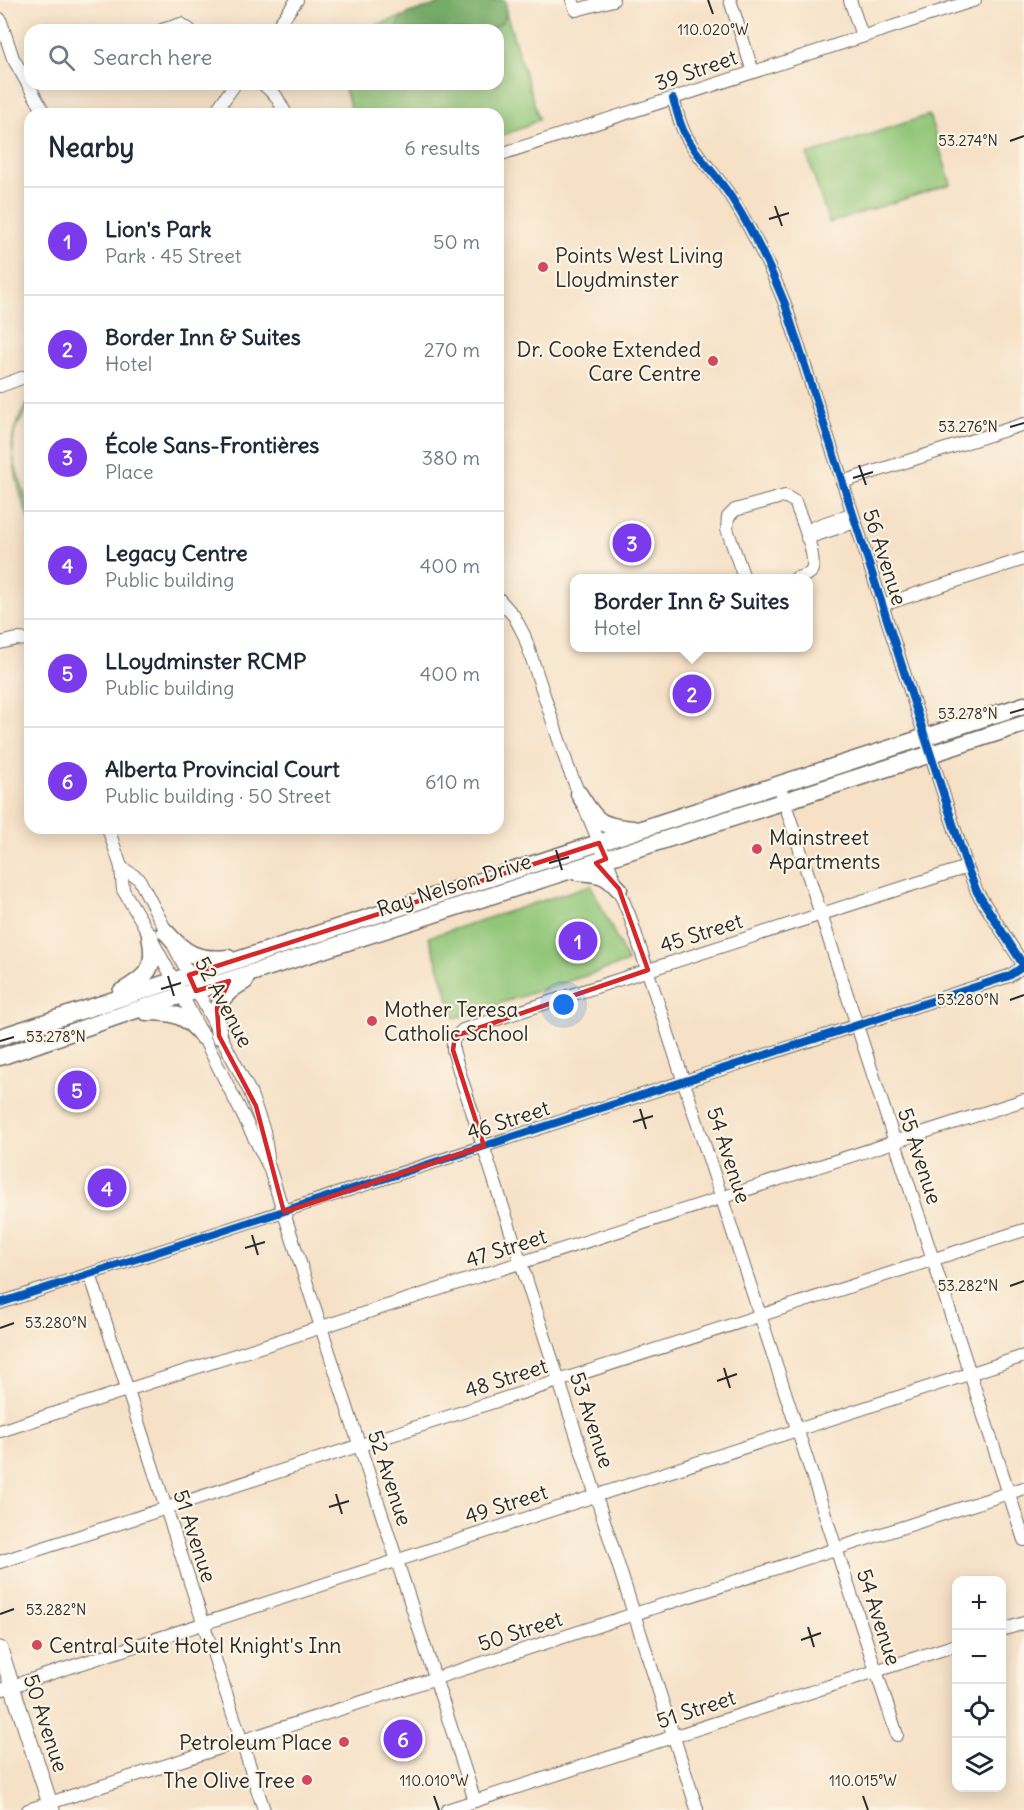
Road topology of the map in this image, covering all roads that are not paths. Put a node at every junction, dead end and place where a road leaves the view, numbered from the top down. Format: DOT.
graph roads {
  1 [pos="297,0"];
  2 [pos="572,0"];
  3 [pos="613,0"];
  4 [pos="730,0"];
  5 [pos="850,0"];
  6 [pos="971,0"];
  7 [pos="0,19"];
  8 [pos="279,24"];
  9 [pos="862,36"];
  10 [pos="753,72"];
  11 [pos="24,73"];
  12 [pos="34,90"];
  13 [pos="231,90"];
  14 [pos="269,90"];
  15 [pos="673,99"];
  16 [pos="42,108"];
  17 [pos="218,108"];
  18 [pos="283,108"];
  19 [pos="504,154"];
  20 [pos="24,377"];
  21 [pos="0,386"];
  22 [pos="1024,424"];
  23 [pos="842,482"];
  24 [pos="854,518"];
  25 [pos="806,534"];
  26 [pos="1024,559"];
  27 [pos="742,574"];
  28 [pos="809,574"];
  29 [pos="504,605"];
  30 [pos="882,605"];
  31 [pos="24,640"];
  32 [pos="0,642"];
  33 [pos="1024,705"];
  34 [pos="1024,724"];
  35 [pos="925,737"];
  36 [pos="930,754"];
  37 [pos="781,792"];
  38 [pos="579,794"];
  39 [pos="640,830"];
  40 [pos="110,834"];
  41 [pos="599,843"];
  42 [pos="606,859"];
  43 [pos="122,867"];
  44 [pos="967,867"];
  45 [pos="571,871"];
  46 [pos="619,889"];
  47 [pos="821,915"];
  48 [pos="320,922"];
  49 [pos="158,933"];
  50 [pos="303,938"];
  51 [pos="250,956"];
  52 [pos="1024,966"];
  53 [pos="266,969"];
  54 [pos="648,970"];
  55 [pos="181,978"];
  56 [pos="189,993"];
  57 [pos="103,1003"];
  58 [pos="130,1012"];
  59 [pos="857,1025"];
  60 [pos="211,1036"];
  61 [pos="0,1037"];
  62 [pos="452,1042"];
  63 [pos="0,1057"];
  64 [pos="685,1081"];
  65 [pos="1024,1100"];
  66 [pos="896,1141"];
  67 [pos="484,1146"];
  68 [pos="723,1198"];
  69 [pos="284,1212"];
  70 [pos="1024,1230"];
  71 [pos="933,1259"];
  72 [pos="521,1263"];
  73 [pos="90,1274"];
  74 [pos="0,1303"];
  75 [pos="760,1315"];
  76 [pos="321,1329"];
  77 [pos="1024,1356"];
  78 [pos="970,1374"];
  79 [pos="559,1381"];
  80 [pos="128,1390"];
  81 [pos="797,1430"];
  82 [pos="0,1431"];
  83 [pos="359,1446"];
  84 [pos="1024,1488"];
  85 [pos="1009,1493"];
  86 [pos="596,1495"];
  87 [pos="166,1508"];
  88 [pos="1024,1540"];
  89 [pos="836,1549"];
  90 [pos="396,1561"];
  91 [pos="0,1562"];
  92 [pos="635,1614"];
  93 [pos="203,1623"];
  94 [pos="1024,1623"];
  95 [pos="1006,1629"];
  96 [pos="952,1647"];
  97 [pos="0,1648"];
  98 [pos="876,1671"];
  99 [pos="434,1679"];
  100 [pos="6,1688"];
  101 [pos="897,1735"];
  102 [pos="674,1736"];
  103 [pos="242,1741"];
  104 [pos="475,1801"];
  105 [pos="51,1807"];
  106 [pos="697,1809"];
  107 [pos="28,1810"];
  108 [pos="264,1810"];
  109 [pos="447,1810"];
  1 -- 8 [label="street"];
  2 -- 3 [label="street"];
  4 -- 10 [label="street"];
  5 -- 9 [label="street"];
  6 -- 9 [label="street, 39 Street"];
  7 -- 11 [label="street"];
  9 -- 10 [label="street, 39 Street"];
  10 -- 15 [label="street, 39 Street"];
  12 -- 16 [label="street"];
  13 -- 17 [label="street"];
  14 -- 18 [label="street"];
  15 -- 19 [label="street, 39 Street"];
  15 -- 23 [label="street, 56 Avenue"];
  20 -- 21 [label="street"];
  22 -- 23 [label="street"];
  23 -- 24 [label="street, 56 Avenue"];
  24 -- 25 [label="street"];
  24 -- 30 [label="street, 56 Avenue"];
  25 -- 27 [label="street"];
  25 -- 28 [label="street"];
  26 -- 30 [label="street"];
  29 -- 38 [label="street, 54 Avenue"];
  30 -- 35 [label="street, 56 Avenue"];
  31 -- 32 [label="street"];
  33 -- 35 [label="highway, Ray Nelson Drive"];
  34 -- 36 [label="highway, Ray Nelson Drive"];
  35 -- 36 [label="street, 56 Avenue"];
  35 -- 37 [label="highway, Ray Nelson Drive"];
  36 -- 37 [label="highway, Ray Nelson Drive"];
  36 -- 44 [label="street, 56 Avenue"];
  37 -- 39 [label="highway, Ray Nelson Drive"];
  37 -- 42 [label="highway, Ray Nelson Drive"];
  37 -- 47 [label="street, 55 Avenue"];
  38 -- 39 [label="highway"];
  38 -- 41 [label="street, 54 Avenue"];
  39 -- 41 [label="highway, Ray Nelson Drive"];
  40 -- 43 [label="street, 52 Avenue"];
  41 -- 42 [label="street, 54 Avenue"];
  41 -- 50 [label="highway, Ray Nelson Drive"];
  42 -- 45 [label="highway, Ray Nelson Drive"];
  42 -- 46 [label="street, 54 Avenue"];
  43 -- 49 [label="street, 52 Avenue"];
  43 -- 49 [label="street, 52 Avenue"];
  44 -- 47 [label="street, 45 Street"];
  44 -- 52 [label="street, 56 Avenue"];
  45 -- 46 [label="highway"];
  45 -- 53 [label="highway, Ray Nelson Drive"];
  46 -- 54 [label="street, 54 Avenue"];
  47 -- 54 [label="street, 45 Street"];
  47 -- 59 [label="street, 55 Avenue"];
  48 -- 50 [label="highway"];
  49 -- 51 [label="highway"];
  49 -- 55 [label="street, 52 Avenue"];
  49 -- 57 [label="highway"];
  50 -- 51 [label="highway, Ray Nelson Drive"];
  51 -- 55 [label="highway, Ray Nelson Drive"];
  52 -- 59 [label="street, 46 Street"];
  53 -- 56 [label="highway, Ray Nelson Drive"];
  53 -- 60 [label="highway"];
  54 -- 62 [label="street, 45 Street"];
  54 -- 64 [label="street, 54 Avenue"];
  55 -- 56 [label="street, 52 Avenue"];
  55 -- 57 [label="highway, Ray Nelson Drive"];
  56 -- 58 [label="highway, Ray Nelson Drive"];
  56 -- 60 [label="street, 52 Avenue"];
  57 -- 61 [label="highway, Ray Nelson Drive"];
  58 -- 60 [label="highway"];
  58 -- 63 [label="highway, Ray Nelson Drive"];
  59 -- 64 [label="street, 46 Street"];
  59 -- 66 [label="street, 55 Avenue"];
  60 -- 69 [label="street, 52 Avenue"];
  62 -- 67 [label="street, 53 Avenue"];
  64 -- 67 [label="street, 46 Street"];
  64 -- 68 [label="street, 54 Avenue"];
  65 -- 66 [label="street, 47 Street"];
  66 -- 68 [label="street, 47 Street"];
  66 -- 71 [label="street, 55 Avenue"];
  67 -- 69 [label="street, 46 Street"];
  67 -- 72 [label="street, 53 Avenue"];
  68 -- 72 [label="street, 47 Street"];
  68 -- 75 [label="street, 54 Avenue"];
  69 -- 73 [label="street, 46 Street"];
  69 -- 76 [label="street, 52 Avenue"];
  70 -- 71 [label="street, 48 Street"];
  71 -- 75 [label="street, 48 Street"];
  71 -- 78 [label="street, 55 Avenue"];
  72 -- 76 [label="street, 47 Street"];
  72 -- 79 [label="street, 53 Avenue"];
  73 -- 74 [label="street, 46 Street"];
  73 -- 80 [label="street, 51 Avenue"];
  75 -- 79 [label="street, 48 Street"];
  75 -- 81 [label="street, 54 Avenue"];
  76 -- 80 [label="street, 47 Street"];
  76 -- 83 [label="street, 52 Avenue"];
  77 -- 78 [label="street, 49 Street"];
  78 -- 81 [label="street, 49 Street"];
  78 -- 85 [label="street, 55 Avenue"];
  79 -- 83 [label="street, 48 Street"];
  79 -- 86 [label="street, 53 Avenue"];
  80 -- 82 [label="street, 47 Street"];
  80 -- 87 [label="street, 51 Avenue"];
  81 -- 86 [label="street, 49 Street"];
  81 -- 89 [label="street, 54 Avenue"];
  83 -- 87 [label="street, 48 Street"];
  83 -- 90 [label="street, 52 Avenue"];
  84 -- 85 [label="street, 50 Street"];
  85 -- 88 [label="street, 55 Avenue"];
  85 -- 89 [label="street, 50 Street"];
  86 -- 90 [label="street, 49 Street"];
  86 -- 92 [label="street, 53 Avenue"];
  87 -- 91 [label="street, 48 Street"];
  87 -- 93 [label="street, 51 Avenue"];
  89 -- 92 [label="street, 50 Street"];
  89 -- 98 [label="street, 54 Avenue"];
  90 -- 93 [label="street, 49 Street"];
  90 -- 99 [label="street, 52 Avenue"];
  92 -- 99 [label="street, 50 Street"];
  92 -- 102 [label="street, 53 Avenue"];
  93 -- 100 [label="street, 49 Street"];
  93 -- 103 [label="street, 51 Avenue"];
  94 -- 95 [label="street"];
  96 -- 98 [label="street, 51 Street"];
  97 -- 100 [label="main road, 50 Avenue"];
  98 -- 101 [label="street, 54 Avenue"];
  98 -- 102 [label="street, 51 Street"];
  99 -- 103 [label="street, 50 Street"];
  99 -- 104 [label="street, 52 Avenue"];
  100 -- 105 [label="main road, 50 Avenue"];
  102 -- 104 [label="street, 51 Street"];
  102 -- 106 [label="street, 53 Avenue"];
  103 -- 105 [label="street, 50 Street"];
  103 -- 108 [label="street, 51 Avenue"];
  104 -- 109 [label="street, 51 Street"];
  105 -- 107 [label="street, 50 Street"];
}
